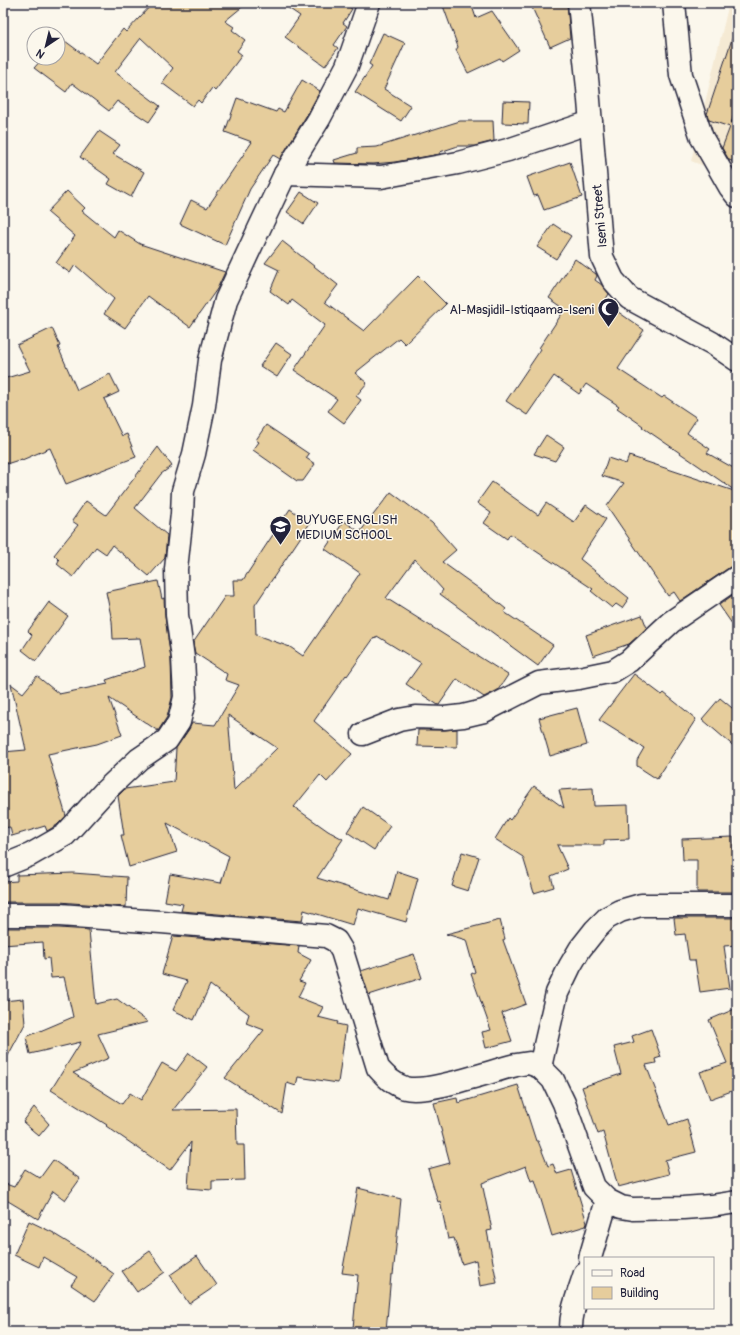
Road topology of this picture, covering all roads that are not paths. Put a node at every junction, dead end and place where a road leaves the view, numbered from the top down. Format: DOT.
graph roads {
  1 [pos="368,3"];
  2 [pos="579,3"];
  3 [pos="674,3"];
  4 [pos="590,122"];
  5 [pos="286,174"];
  6 [pos="737,196"];
  7 [pos="737,360"];
  8 [pos="737,577"];
  9 [pos="363,734"];
  10 [pos="3,866"];
  11 [pos="737,905"];
  12 [pos="3,915"];
  13 [pos="540,1067"];
  14 [pos="607,1200"];
  15 [pos="737,1202"];
  16 [pos="590,1257"];
  17 [pos="584,1277"];
  18 [pos="571,1332"];
  1 -- 5 [label="street"];
  2 -- 4 [label="street, Iseni Street"];
  3 -- 6 [label="street"];
  4 -- 5 [label="street"];
  4 -- 7 [label="street, Iseni Street"];
  5 -- 10 [label="street"];
  8 -- 9 [label="street"];
  11 -- 13 [label="street"];
  12 -- 13 [label="street"];
  13 -- 14 [label="street"];
  14 -- 15 [label="street"];
  14 -- 16 [label="street"];
  17 -- 18 [label="street"];
}
